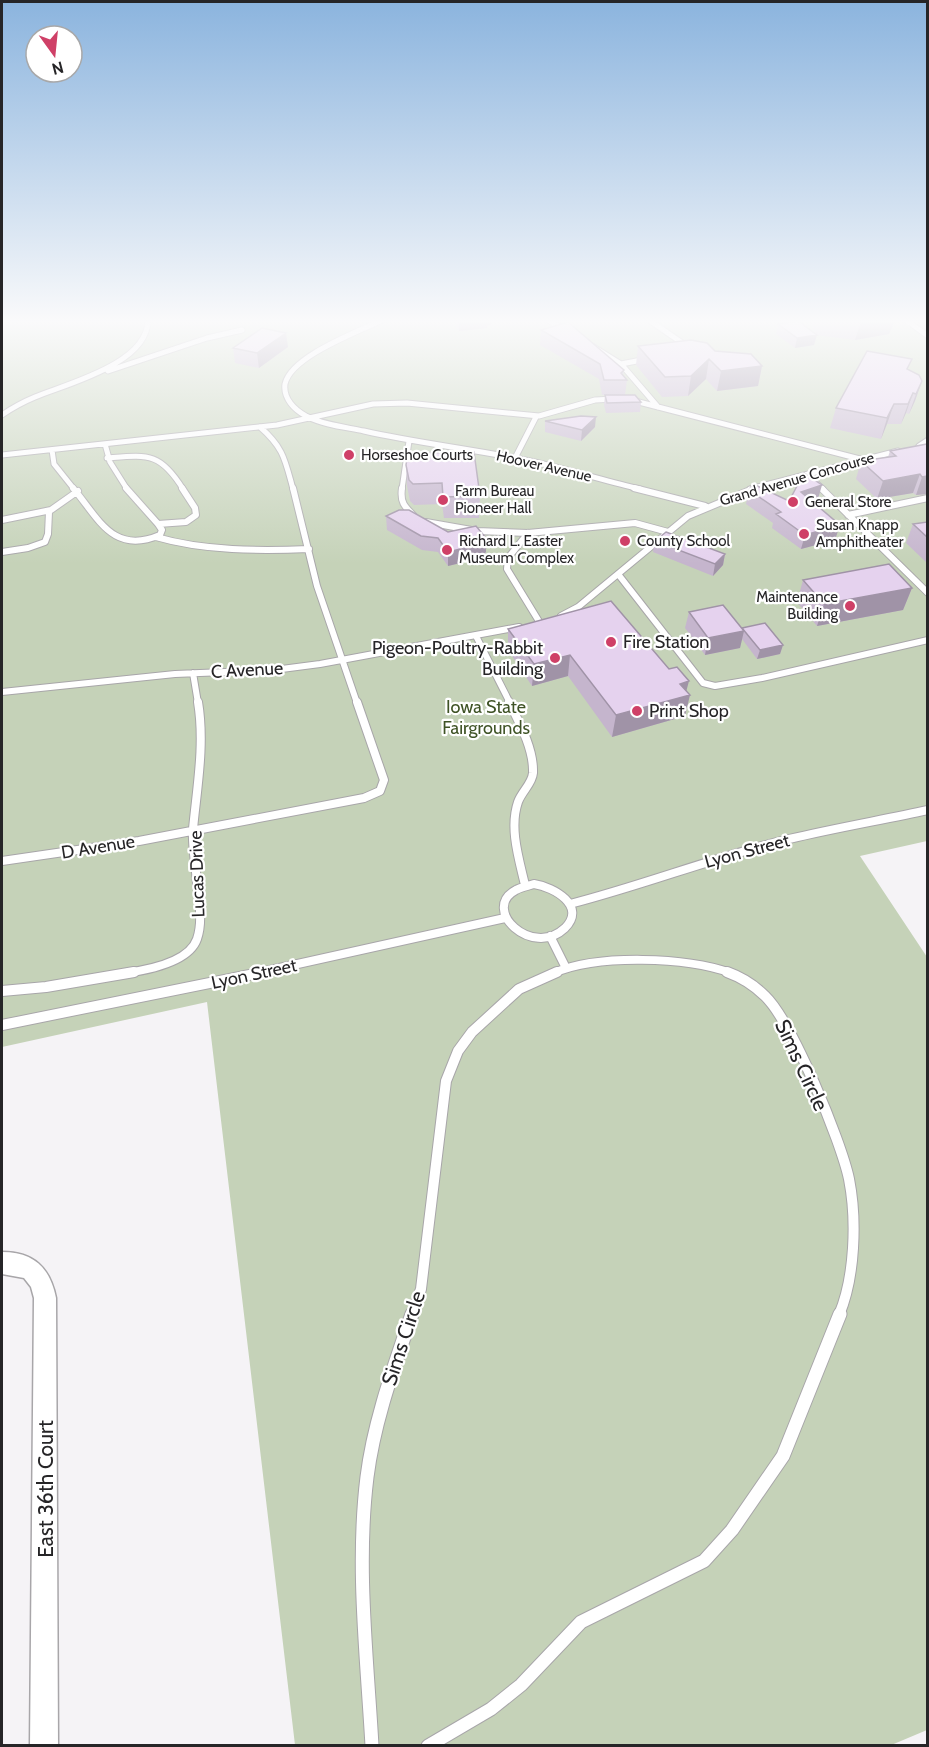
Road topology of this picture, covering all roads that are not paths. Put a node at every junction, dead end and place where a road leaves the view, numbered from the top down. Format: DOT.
graph roads {
  1 [pos="22,402"];
  2 [pos="288,402"];
  3 [pos="597,402"];
  4 [pos="639,402"];
  5 [pos="653,402"];
  6 [pos="658,407"];
  7 [pos="2,415"];
  8 [pos="536,417"];
  9 [pos="311,418"];
  10 [pos="260,427"];
  11 [pos="409,441"];
  12 [pos="927,442"];
  13 [pos="105,444"];
  14 [pos="52,450"];
  15 [pos="2,454"];
  16 [pos="107,458"];
  17 [pos="514,458"];
  18 [pos="863,460"];
  19 [pos="807,474"];
  20 [pos="78,491"];
  21 [pos="927,498"];
  22 [pos="705,506"];
  23 [pos="49,512"];
  24 [pos="848,515"];
  25 [pos="2,520"];
  26 [pos="158,524"];
  27 [pos="668,532"];
  28 [pos="528,533"];
  29 [pos="156,537"];
  30 [pos="309,549"];
  31 [pos="2,552"];
  32 [pos="618,574"];
  33 [pos="927,593"];
  34 [pos="557,618"];
  35 [pos="476,636"];
  36 [pos="927,640"];
  37 [pos="341,661"];
  38 [pos="194,673"];
  39 [pos="2,692"];
  40 [pos="927,810"];
  41 [pos="194,832"];
  42 [pos="2,861"];
  43 [pos="525,885"];
  44 [pos="570,904"];
  45 [pos="505,918"];
  46 [pos="550,936"];
  47 [pos="566,968"];
  48 [pos="2,991"];
  49 [pos="2,1025"];
  50 [pos="2,1263"];
  51 [pos="44,1746"];
  52 [pos="372,1746"];
  53 [pos="428,1746"];
  1 -- 7 [label="lane"];
  2 -- 9 [label="lane"];
  3 -- 8 [label="lane"];
  4 -- 6 [label="lane"];
  5 -- 6 [label="lane"];
  6 -- 18 [label="lane"];
  8 -- 9 [label="lane"];
  8 -- 17 [label="lane"];
  9 -- 10 [label="lane"];
  9 -- 11 [label="lane, Hoover Avenue"];
  10 -- 13 [label="lane"];
  10 -- 30 [label="lane"];
  11 -- 17 [label="lane, Hoover Avenue"];
  11 -- 28 [label="lane"];
  12 -- 18 [label="lane, Grand Avenue Concourse"];
  13 -- 14 [label="lane"];
  13 -- 16 [label="lane"];
  14 -- 15 [label="lane"];
  14 -- 20 [label="lane"];
  16 -- 26 [label="lane"];
  16 -- 26 [label="lane"];
  17 -- 22 [label="lane, Hoover Avenue"];
  18 -- 19 [label="lane, Grand Avenue Concourse"];
  19 -- 22 [label="lane, Grand Avenue Concourse"];
  19 -- 24 [label="lane"];
  20 -- 23 [label="lane"];
  20 -- 29 [label="lane"];
  21 -- 24 [label="lane"];
  22 -- 27 [label="lane, Grand Avenue Concourse"];
  23 -- 25 [label="lane"];
  23 -- 31 [label="lane"];
  24 -- 33 [label="lane"];
  26 -- 29 [label="lane"];
  27 -- 28 [label="lane"];
  27 -- 32 [label="lane, Grand Avenue Concourse"];
  28 -- 35 [label="lane, C Avenue"];
  29 -- 30 [label="lane"];
  30 -- 37 [label="lane"];
  32 -- 34 [label="lane, Grand Avenue Concourse"];
  32 -- 36 [label="lane"];
  35 -- 37 [label="lane, C Avenue"];
  35 -- 43 [label="lane"];
  37 -- 38 [label="lane, C Avenue"];
  37 -- 41 [label="lane"];
  38 -- 39 [label="lane, C Avenue"];
  38 -- 41 [label="lane, Lucas Drive"];
  40 -- 44 [label="lane, Lyon Street"];
  41 -- 42 [label="lane, D Avenue"];
  41 -- 48 [label="lane, Lucas Drive"];
  43 -- 44 [label="lane"];
  43 -- 45 [label="lane"];
  44 -- 46 [label="lane"];
  45 -- 46 [label="lane"];
  45 -- 49 [label="lane, Lyon Street"];
  46 -- 47 [label="lane"];
  47 -- 52 [label="lane, Sims Circle"];
  47 -- 53 [label="lane, Sims Circle"];
  50 -- 51 [label="street, East 36th Court"];
}
